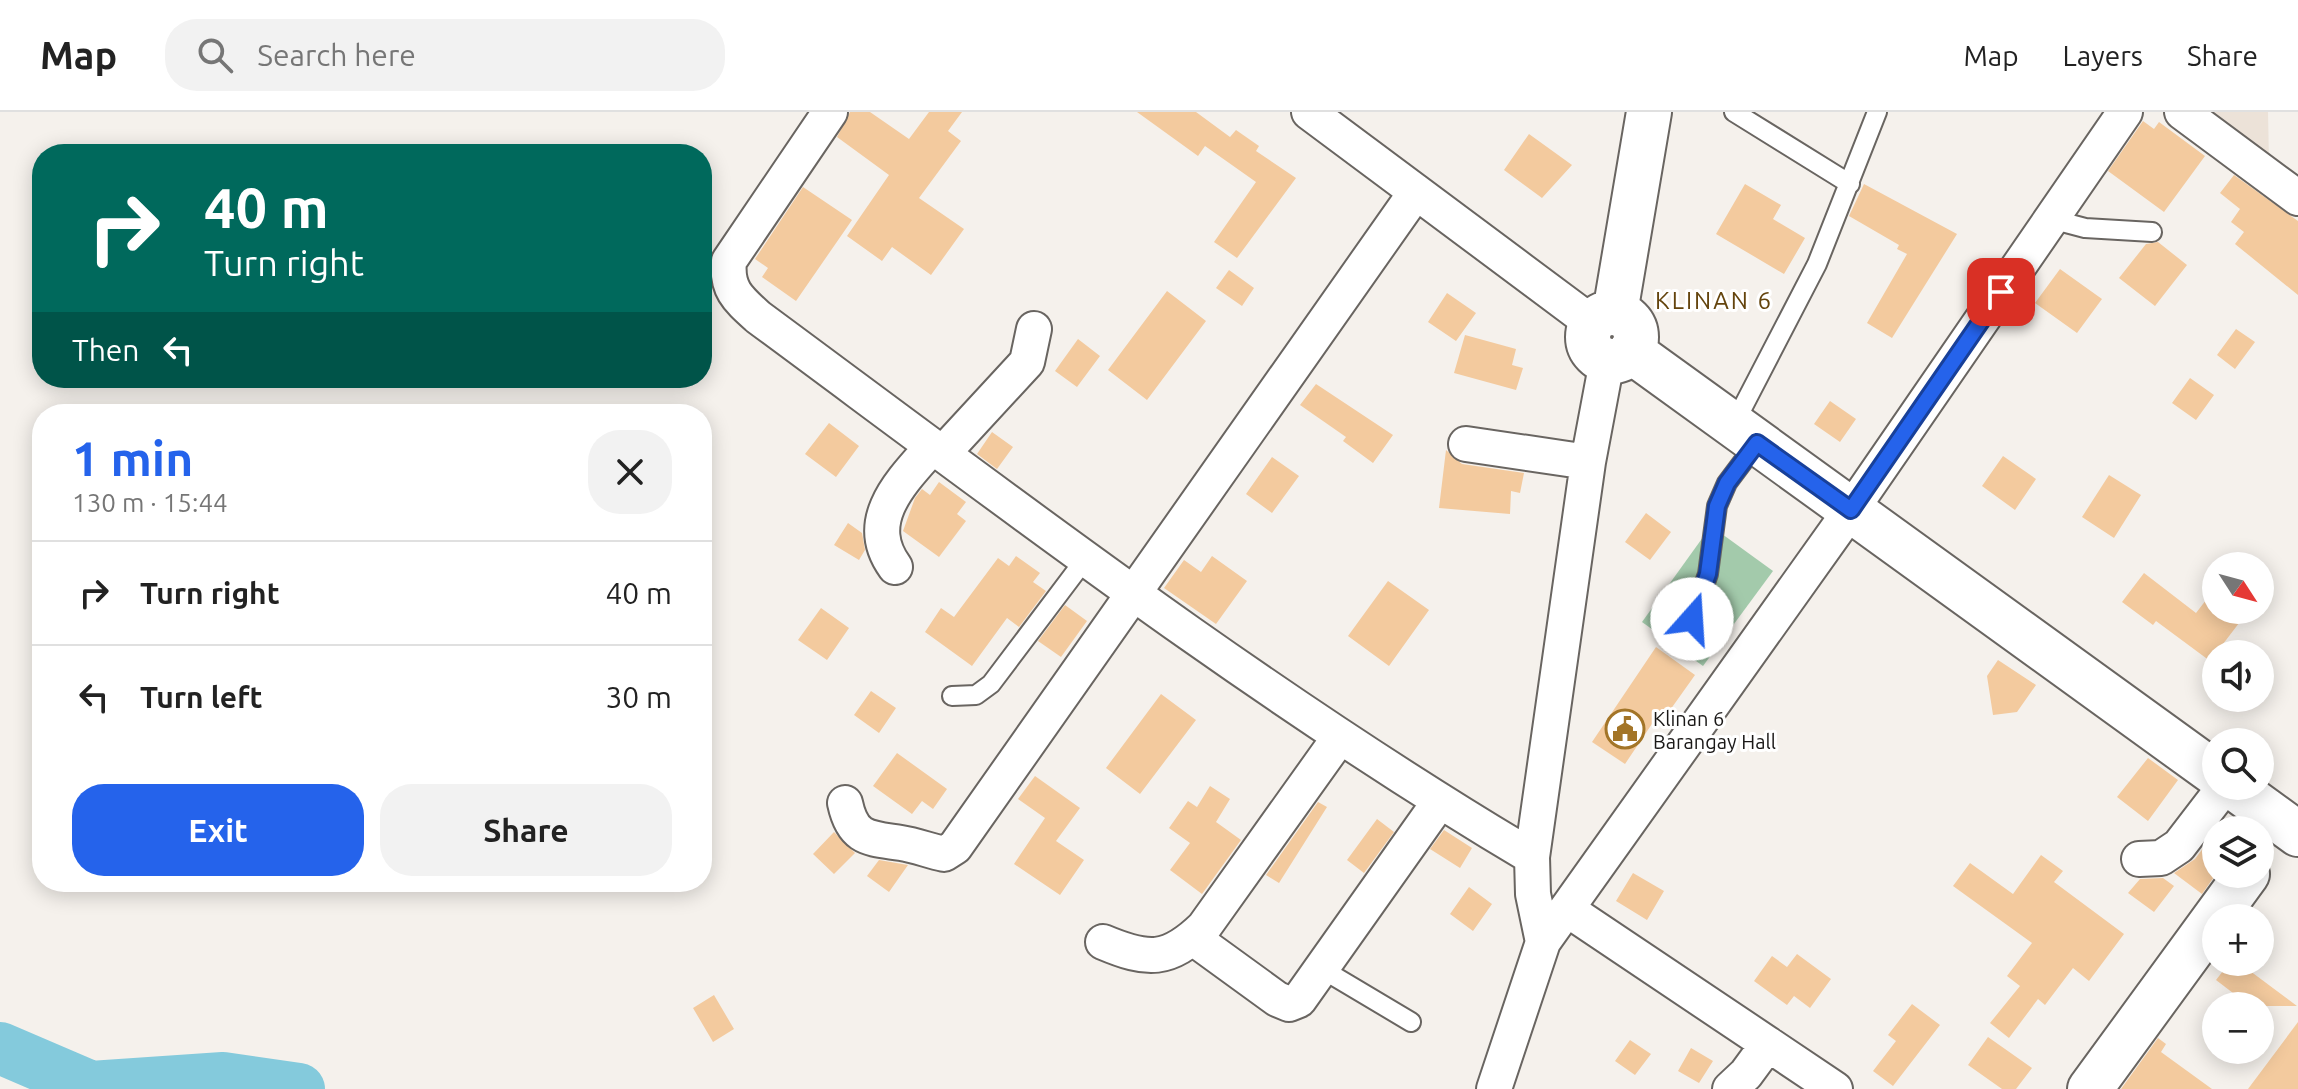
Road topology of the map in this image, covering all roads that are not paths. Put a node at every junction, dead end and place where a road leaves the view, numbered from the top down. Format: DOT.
graph roads {
  1 [pos="830,112"];
  2 [pos="1309,112"];
  3 [pos="1649,112"];
  4 [pos="1734,112"];
  5 [pos="1877,112"];
  6 [pos="2125,112"];
  7 [pos="2182,112"];
  8 [pos="1850,184"];
  9 [pos="1416,192"];
  10 [pos="2298,198"];
  11 [pos="2051,219"];
  12 [pos="2152,232"];
  13 [pos="1034,329"];
  14 [pos="1611,337"];
  15 [pos="1745,434"];
  16 [pos="1466,444"];
  17 [pos="938,450"];
  18 [pos="1588,462"];
  19 [pos="1851,510"];
  20 [pos="1086,558"];
  21 [pos="895,567"];
  22 [pos="1133,593"];
  23 [pos="1684,642"];
  24 [pos="952,696"];
  25 [pos="1339,738"];
  26 [pos="2202,764"];
  27 [pos="2214,800"];
  28 [pos="2249,800"];
  29 [pos="1440,801"];
  30 [pos="845,803"];
  31 [pos="2285,829"];
  32 [pos="1532,857"];
  33 [pos="2139,859"];
  34 [pos="2237,888"];
  35 [pos="1568,910"];
  36 [pos="1193,938"];
  37 [pos="1103,942"];
  38 [pos="1543,942"];
  39 [pos="1322,969"];
  40 [pos="1411,1022"];
  41 [pos="1768,1044"];
  42 [pos="1494,1089"];
  43 [pos="1730,1089"];
  44 [pos="1835,1089"];
  45 [pos="2090,1089"];
  1 -- 17 [label="street"];
  2 -- 9 [label="street"];
  3 -- 14 [label="street"];
  4 -- 8 [label="lane"];
  5 -- 8 [label="lane"];
  6 -- 11 [label="street"];
  7 -- 10 [label="street"];
  8 -- 15 [label="lane"];
  9 -- 14 [label="street"];
  9 -- 22 [label="street"];
  11 -- 12 [label="lane"];
  11 -- 19 [label="street"];
  13 -- 17 [label="street"];
  14 -- 15 [label="street"];
  14 -- 18 [label="street"];
  15 -- 19 [label="street"];
  15 -- 23 [label="lane"];
  16 -- 18 [label="street"];
  17 -- 20 [label="street"];
  17 -- 21 [label="street"];
  18 -- 32 [label="street"];
  19 -- 26 [label="street"];
  19 -- 35 [label="street"];
  20 -- 22 [label="street"];
  20 -- 24 [label="lane"];
  22 -- 25 [label="street"];
  22 -- 30 [label="street"];
  25 -- 29 [label="street"];
  25 -- 36 [label="street"];
  27 -- 33 [label="street"];
  28 -- 31 [label="street"];
  29 -- 32 [label="street"];
  29 -- 39 [label="street"];
  32 -- 38 [label="street"];
  34 -- 45 [label="street"];
  35 -- 38 [label="street"];
  35 -- 41 [label="street"];
  36 -- 37 [label="street"];
  36 -- 39 [label="street"];
  38 -- 42 [label="street"];
  39 -- 40 [label="lane"];
  41 -- 43 [label="street"];
  41 -- 44 [label="street"];
}
